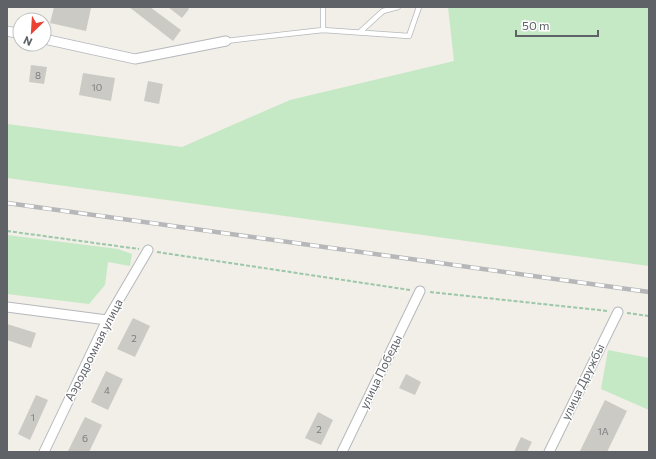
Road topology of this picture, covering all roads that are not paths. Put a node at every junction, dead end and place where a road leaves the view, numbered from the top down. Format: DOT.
graph roads {
  1 [pos="323,7"];
  2 [pos="398,7"];
  3 [pos="419,7"];
  4 [pos="382,9"];
  5 [pos="323,30"];
  6 [pos="360,32"];
  7 [pos="52,41"];
  8 [pos="226,41"];
  9 [pos="148,250"];
  10 [pos="420,291"];
  11 [pos="7,307"];
  12 [pos="618,312"];
  13 [pos="107,320"];
  14 [pos="44,452"];
  15 [pos="342,452"];
  16 [pos="549,452"];
  1 -- 5 [label="lane"];
  2 -- 4 [label="lane"];
  3 -- 6 [label="lane"];
  4 -- 6 [label="lane"];
  5 -- 6 [label="lane"];
  5 -- 8 [label="lane"];
  7 -- 8 [label="street"];
  9 -- 13 [label="street, Аэродромная улица"];
  10 -- 15 [label="street, улица Победы"];
  11 -- 13 [label="street"];
  12 -- 16 [label="street, улица Дружбы"];
  13 -- 14 [label="street, Аэродромная улица"];
}
